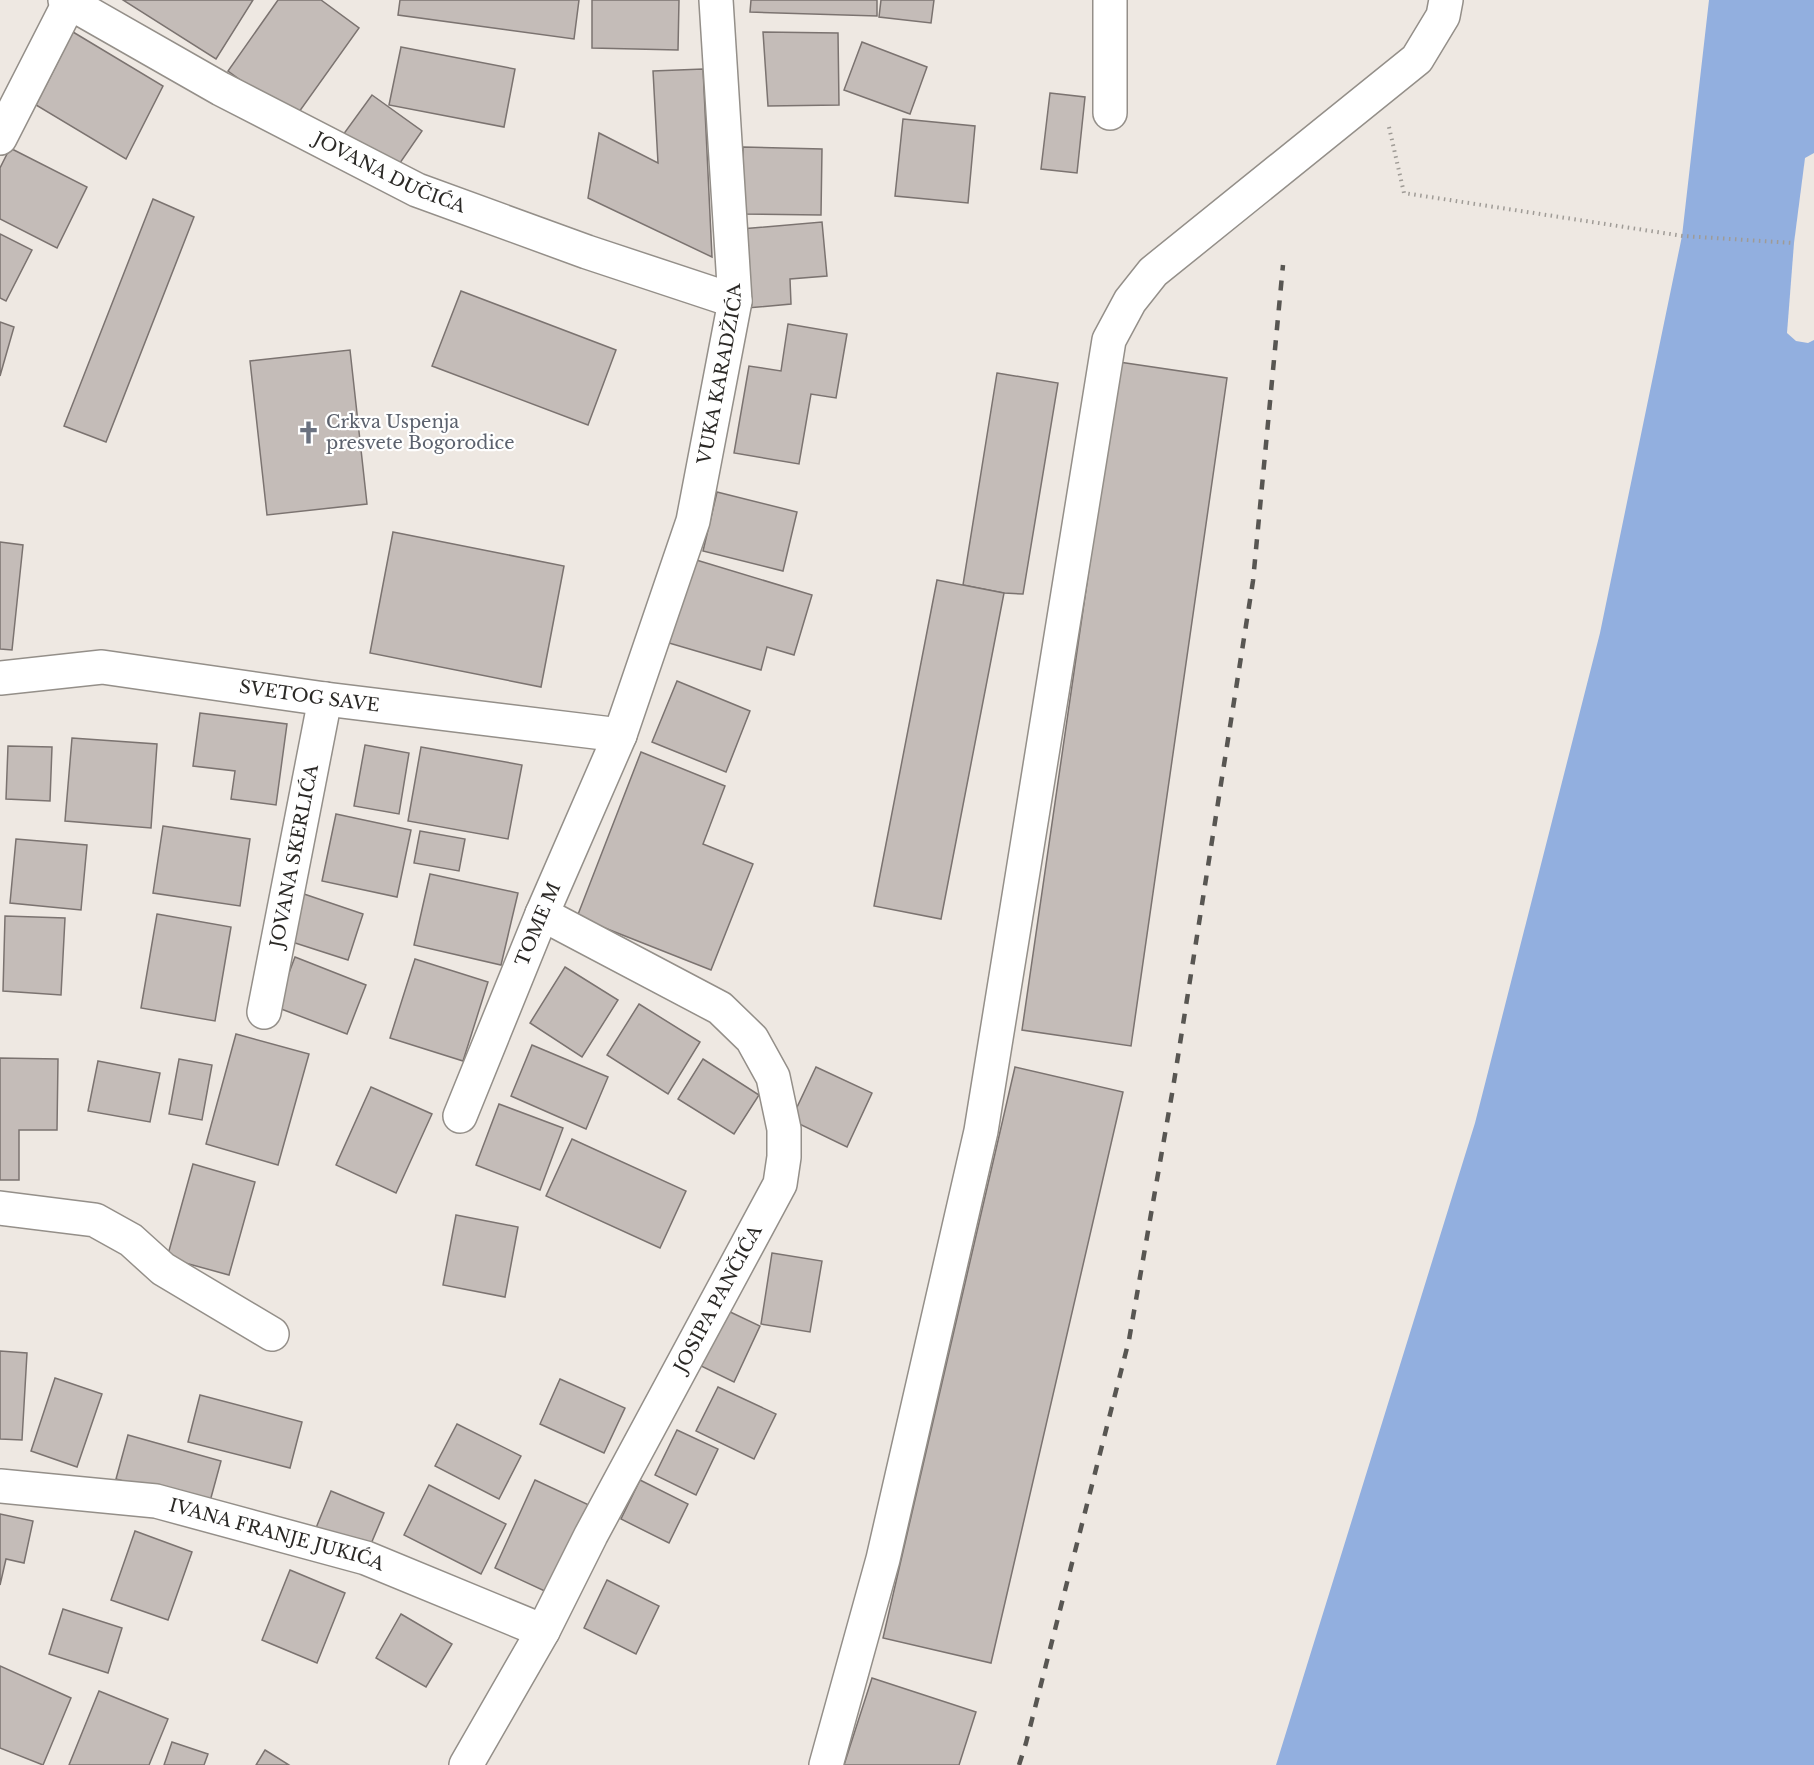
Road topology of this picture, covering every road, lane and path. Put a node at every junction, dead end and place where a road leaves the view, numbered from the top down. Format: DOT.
graph roads {
  1 [pos="716,0"];
  2 [pos="1110,0"];
  3 [pos="1446,0"];
  4 [pos="67,2"];
  5 [pos="1380,89"];
  6 [pos="1110,113"];
  7 [pos="0,138"];
  8 [pos="1794,243"];
  9 [pos="735,301"];
  10 [pos="0,678"];
  11 [pos="325,699"];
  12 [pos="620,735"];
  13 [pos="542,914"];
  14 [pos="264,1012"];
  15 [pos="460,1116"];
  16 [pos="0,1208"];
  17 [pos="272,1334"];
  18 [pos="0,1486"];
  19 [pos="543,1631"];
  20 [pos="466,1765"];
  21 [pos="826,1765"];
  1 -- 9 [label="street, VUKA KARADŽIĆA"];
  2 -- 6 [label="street"];
  3 -- 5 [label="street"];
  4 -- 7 [label="street"];
  4 -- 9 [label="street, JOVANA DUČIĆA"];
  5 -- 8 [label="path"];
  5 -- 21 [label="street"];
  9 -- 12 [label="street, VUKA KARADŽIĆA"];
  10 -- 11 [label="street, SVETOG SAVE"];
  11 -- 12 [label="street, SVETOG SAVE"];
  11 -- 14 [label="street, JOVANA SKERLIĆA"];
  12 -- 13 [label="street, TOME M"];
  13 -- 15 [label="street, TOME M"];
  13 -- 19 [label="street, JOSIPA PANČIĆA"];
  16 -- 17 [label="street"];
  18 -- 19 [label="street, IVANA FRANJE JUKIĆA"];
  19 -- 20 [label="street, JOSIPA PANČIĆA"];
}
